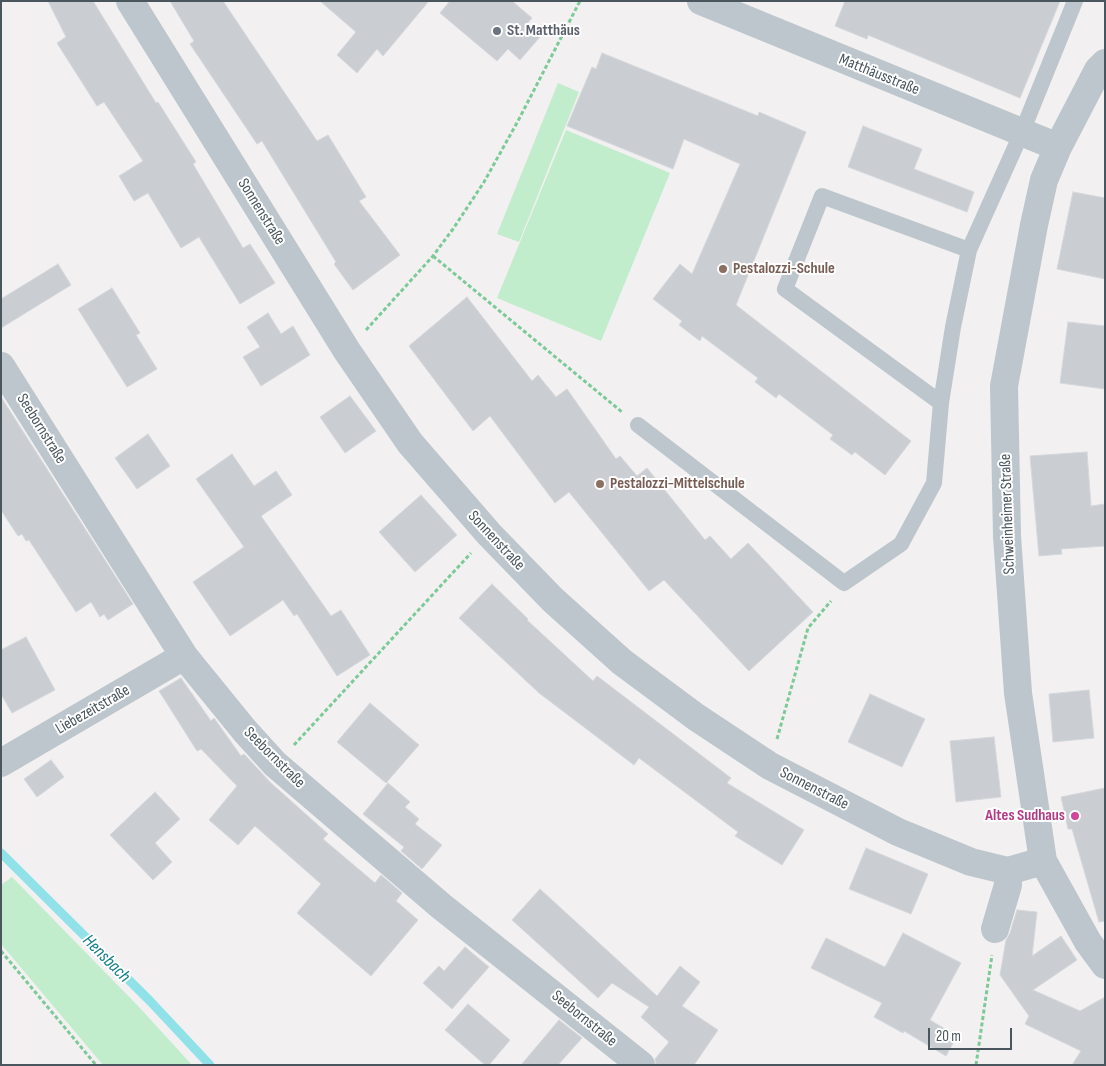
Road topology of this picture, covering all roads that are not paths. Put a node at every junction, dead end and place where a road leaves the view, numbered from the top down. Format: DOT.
graph roads {
  1 [pos="130,1"];
  2 [pos="701,1"];
  3 [pos="1075,1"];
  4 [pos="1105,63"];
  5 [pos="1022,132"];
  6 [pos="1058,147"];
  7 [pos="969,250"];
  8 [pos="1,366"];
  9 [pos="941,403"];
  10 [pos="638,425"];
  11 [pos="184,656"];
  12 [pos="1,764"];
  13 [pos="1044,861"];
  14 [pos="1008,871"];
  15 [pos="995,930"];
  16 [pos="1105,965"];
  17 [pos="642,1065"];
  1 -- 14 [label="street, Sonnenstraße"];
  2 -- 5 [label="street, Matthäusstraße"];
  3 -- 5 [label="lane"];
  4 -- 6 [label="street, Schweinheimer Straße"];
  5 -- 6 [label="street, Matthäusstraße"];
  5 -- 7 [label="lane"];
  6 -- 13 [label="street, Schweinheimer Straße"];
  7 -- 9 [label="lane"];
  7 -- 9 [label="lane"];
  8 -- 11 [label="street, Seebornstraße"];
  9 -- 10 [label="lane"];
  11 -- 12 [label="street, Liebezeitstraße"];
  11 -- 17 [label="street, Seebornstraße"];
  13 -- 14 [label="street, Sonnenstraße"];
  13 -- 16 [label="street, Schweinheimer Straße"];
  14 -- 15 [label="street"];
}
